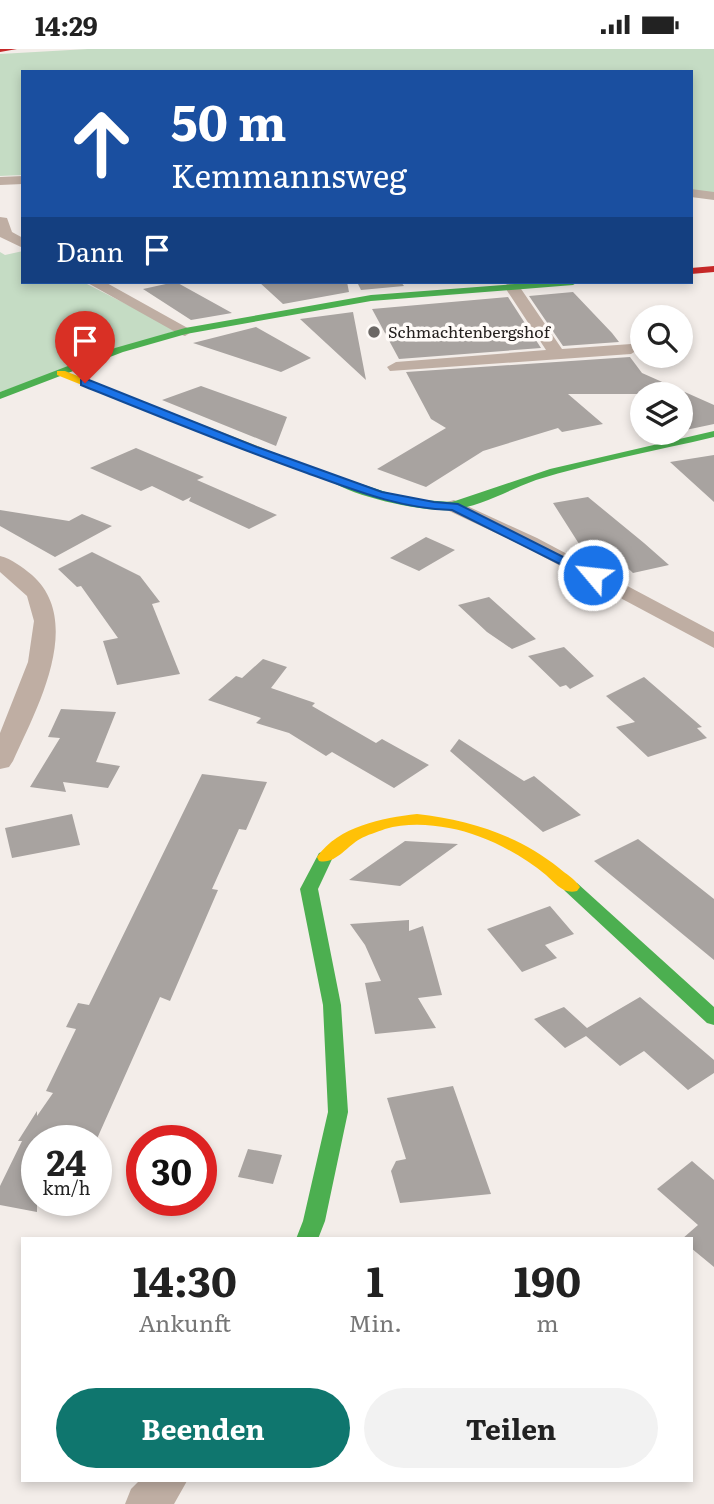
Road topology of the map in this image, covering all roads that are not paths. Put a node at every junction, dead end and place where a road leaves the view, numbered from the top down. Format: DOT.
graph roads {
  1 [pos="14,49"];
  2 [pos="0,50"];
  3 [pos="21,180"];
  4 [pos="0,181"];
  5 [pos="693,193"];
  6 [pos="714,195"];
  7 [pos="2,221"];
  8 [pos="21,243"];
  9 [pos="714,269"];
  10 [pos="693,271"];
  11 [pos="98,284"];
  12 [pos="542,284"];
  13 [pos="512,286"];
  14 [pos="185,331"];
  15 [pos="630,349"];
  16 [pos="557,354"];
  17 [pos="397,367"];
  18 [pos="61,373"];
  19 [pos="0,396"];
  20 [pos="714,434"];
  21 [pos="454,506"];
  22 [pos="0,562"];
  23 [pos="714,641"];
  24 [pos="0,761"];
  25 [pos="714,1018"];
  26 [pos="308,1237"];
  27 [pos="165,1482"];
  28 [pos="146,1504"];
  1 -- 2 [label="street"];
  3 -- 4 [label="street"];
  5 -- 6 [label="street"];
  7 -- 8 [label="street"];
  9 -- 10 [label="street"];
  11 -- 14 [label="street"];
  12 -- 13 [label="street"];
  13 -- 14 [label="street"];
  13 -- 16 [label="street"];
  14 -- 18 [label="street"];
  15 -- 16 [label="street"];
  16 -- 17 [label="street"];
  18 -- 19 [label="street"];
  18 -- 21 [label="street"];
  20 -- 21 [label="street"];
  21 -- 23 [label="street"];
  22 -- 24 [label="street"];
  25 -- 26 [label="street"];
  27 -- 28 [label="street"];
}
